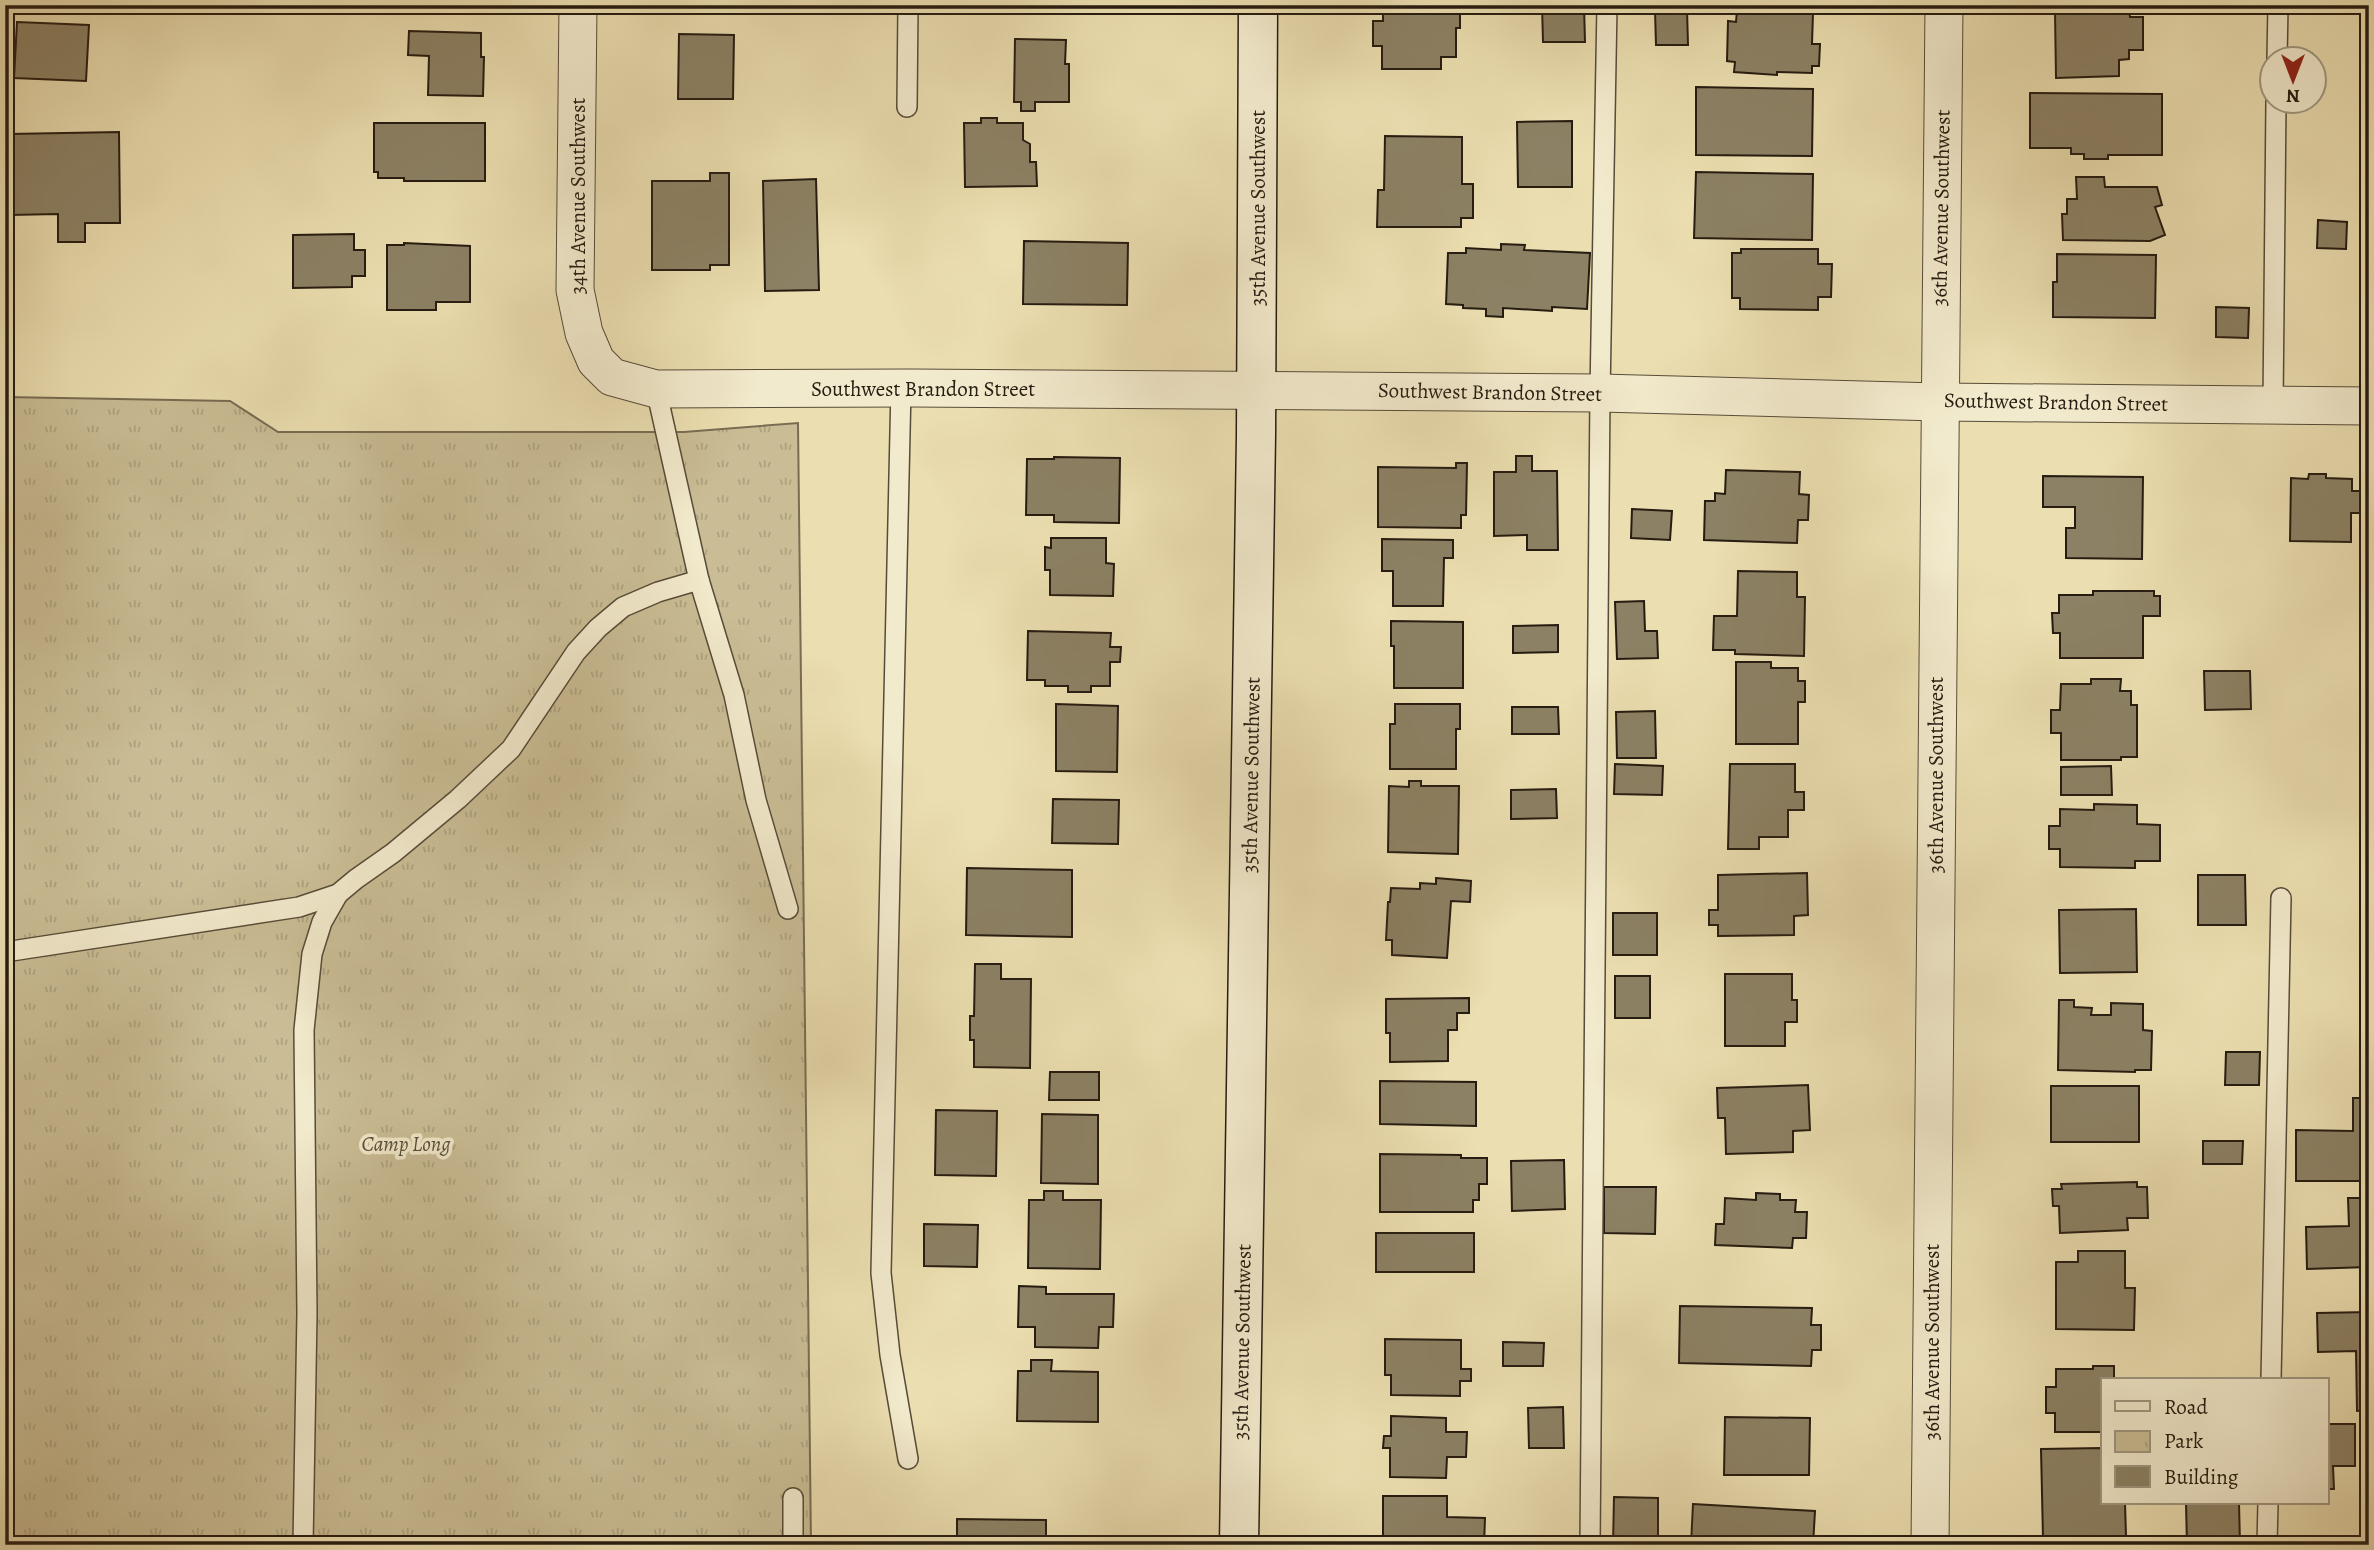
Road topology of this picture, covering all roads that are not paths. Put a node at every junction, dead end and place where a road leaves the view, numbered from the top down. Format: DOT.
graph roads {
  1 [pos="578,5"];
  2 [pos="908,5"];
  3 [pos="1258,5"];
  4 [pos="1607,5"];
  5 [pos="1944,5"];
  6 [pos="2278,5"];
  7 [pos="2277,46"];
  8 [pos="907,107"];
  9 [pos="2276,116"];
  10 [pos="612,377"];
  11 [pos="901,388"];
  12 [pos="656,389"];
  13 [pos="1257,390"];
  14 [pos="1600,393"];
  15 [pos="1940,401"];
  16 [pos="2273,405"];
  17 [pos="2369,406"];
  18 [pos="699,580"];
  19 [pos="338,894"];
  20 [pos="2281,898"];
  21 [pos="788,909"];
  22 [pos="5,952"];
  23 [pos="2271,1378"];
  24 [pos="908,1459"];
  25 [pos="793,1498"];
  26 [pos="2268,1504"];
  27 [pos="303,1545"];
  28 [pos="793,1545"];
  29 [pos="1239,1545"];
  30 [pos="1590,1545"];
  31 [pos="1930,1545"];
  32 [pos="2267,1545"];
  1 -- 10 [label="street, 34th Avenue Southwest"];
  2 -- 8 [label="lane"];
  3 -- 13 [label="main road, 35th Avenue Southwest"];
  4 -- 14 [label="lane"];
  5 -- 15 [label="street, 36th Avenue Southwest"];
  6 -- 7 [label="lane"];
  9 -- 16 [label="lane"];
  10 -- 12 [label="street, Southwest Brandon Street"];
  11 -- 12 [label="street, Southwest Brandon Street"];
  11 -- 13 [label="street, Southwest Brandon Street"];
  11 -- 24 [label="lane"];
  12 -- 18 [label="lane"];
  13 -- 14 [label="street, Southwest Brandon Street"];
  13 -- 29 [label="main road, 35th Avenue Southwest"];
  14 -- 15 [label="street, Southwest Brandon Street"];
  14 -- 30 [label="lane"];
  15 -- 16 [label="street, Southwest Brandon Street"];
  15 -- 31 [label="street, 36th Avenue Southwest"];
  16 -- 17 [label="street, Southwest Brandon Street"];
  18 -- 19 [label="lane"];
  18 -- 21 [label="lane"];
  19 -- 22 [label="lane"];
  19 -- 27 [label="lane"];
  20 -- 23 [label="lane"];
  25 -- 28 [label="lane"];
  26 -- 32 [label="lane"];
}
